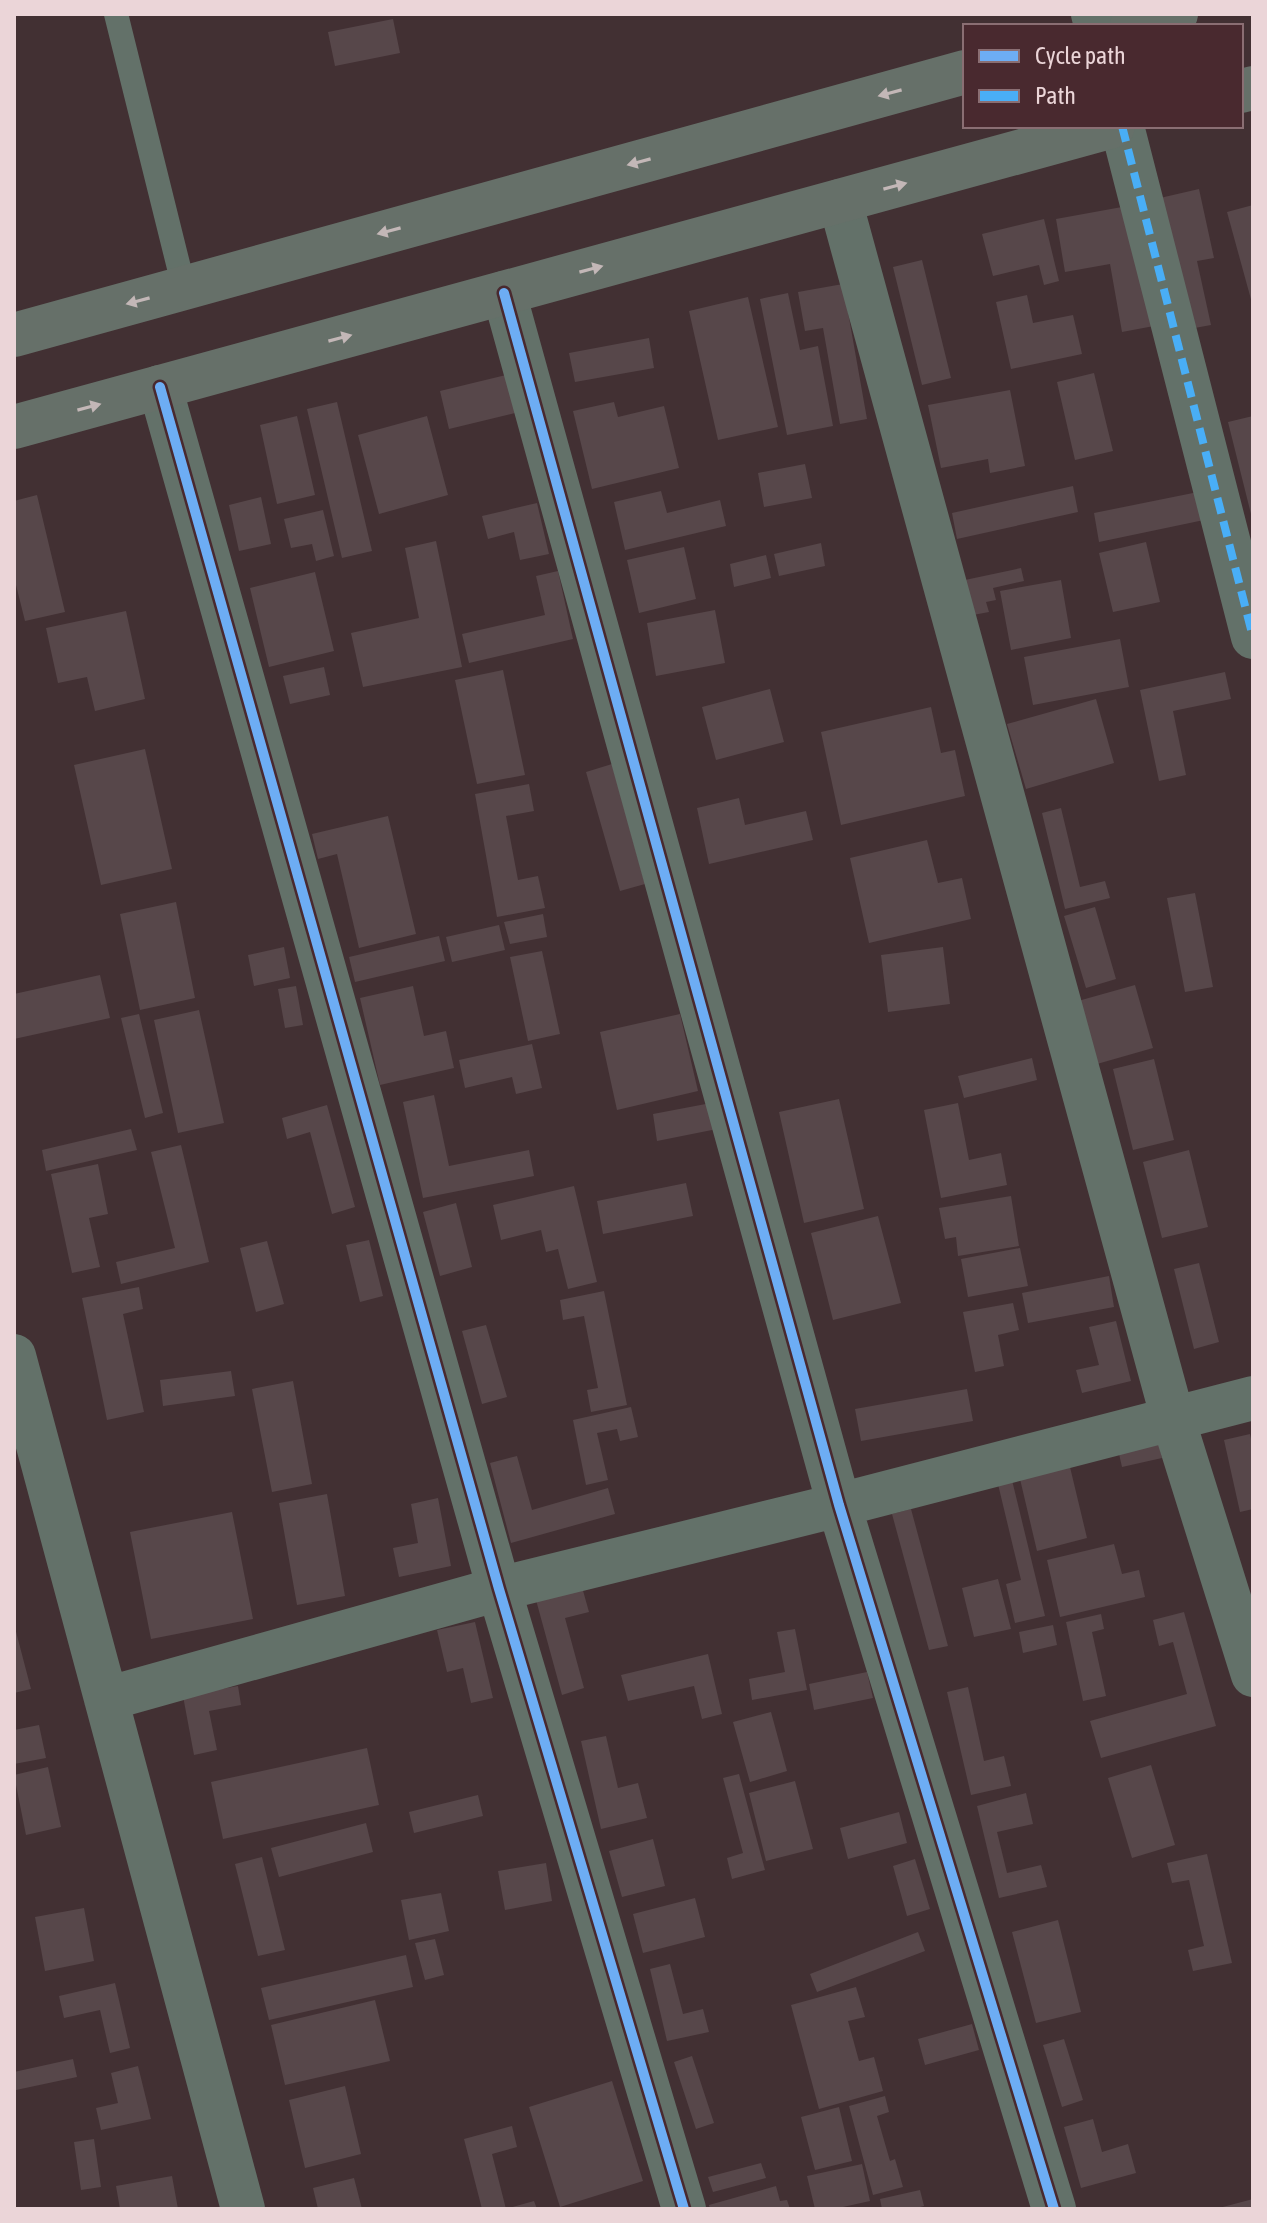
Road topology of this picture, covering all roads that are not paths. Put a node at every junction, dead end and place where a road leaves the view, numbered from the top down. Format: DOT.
graph roads {
  1 [pos="116,14"];
  2 [pos="1176,14"];
  3 [pos="1139,24"];
  4 [pos="963,73"];
  5 [pos="1106,128"];
  6 [pos="1123,128"];
  7 [pos="840,201"];
  8 [pos="184,288"];
  9 [pos="504,293"];
  10 [pos="14,335"];
  11 [pos="160,387"];
  12 [pos="14,427"];
  13 [pos="1253,637"];
  14 [pos="14,1356"];
  15 [pos="1253,1398"];
  16 [pos="1173,1419"];
  17 [pos="839,1505"];
  18 [pos="499,1589"];
  19 [pos="1253,1675"];
  20 [pos="106,1699"];
  21 [pos="243,2209"];
  22 [pos="684,2209"];
  23 [pos="1054,2209"];
  1 -- 8 [label="lane"];
  2 -- 3 [label="main road"];
  4 -- 8 [label="main road, one-way"];
  7 -- 5 [label="main road, one-way"];
  6 -- 13 [label="street"];
  9 -- 7 [label="main road, one-way"];
  7 -- 16 [label="street"];
  8 -- 10 [label="main road, one-way"];
  11 -- 9 [label="main road, one-way"];
  9 -- 17 [label="street"];
  12 -- 11 [label="main road, one-way"];
  11 -- 18 [label="street"];
  14 -- 20 [label="street"];
  15 -- 16 [label="street"];
  16 -- 17 [label="street"];
  16 -- 19 [label="street"];
  17 -- 18 [label="street"];
  17 -- 23 [label="street"];
  18 -- 20 [label="street"];
  18 -- 22 [label="street"];
  20 -- 21 [label="street"];
}
